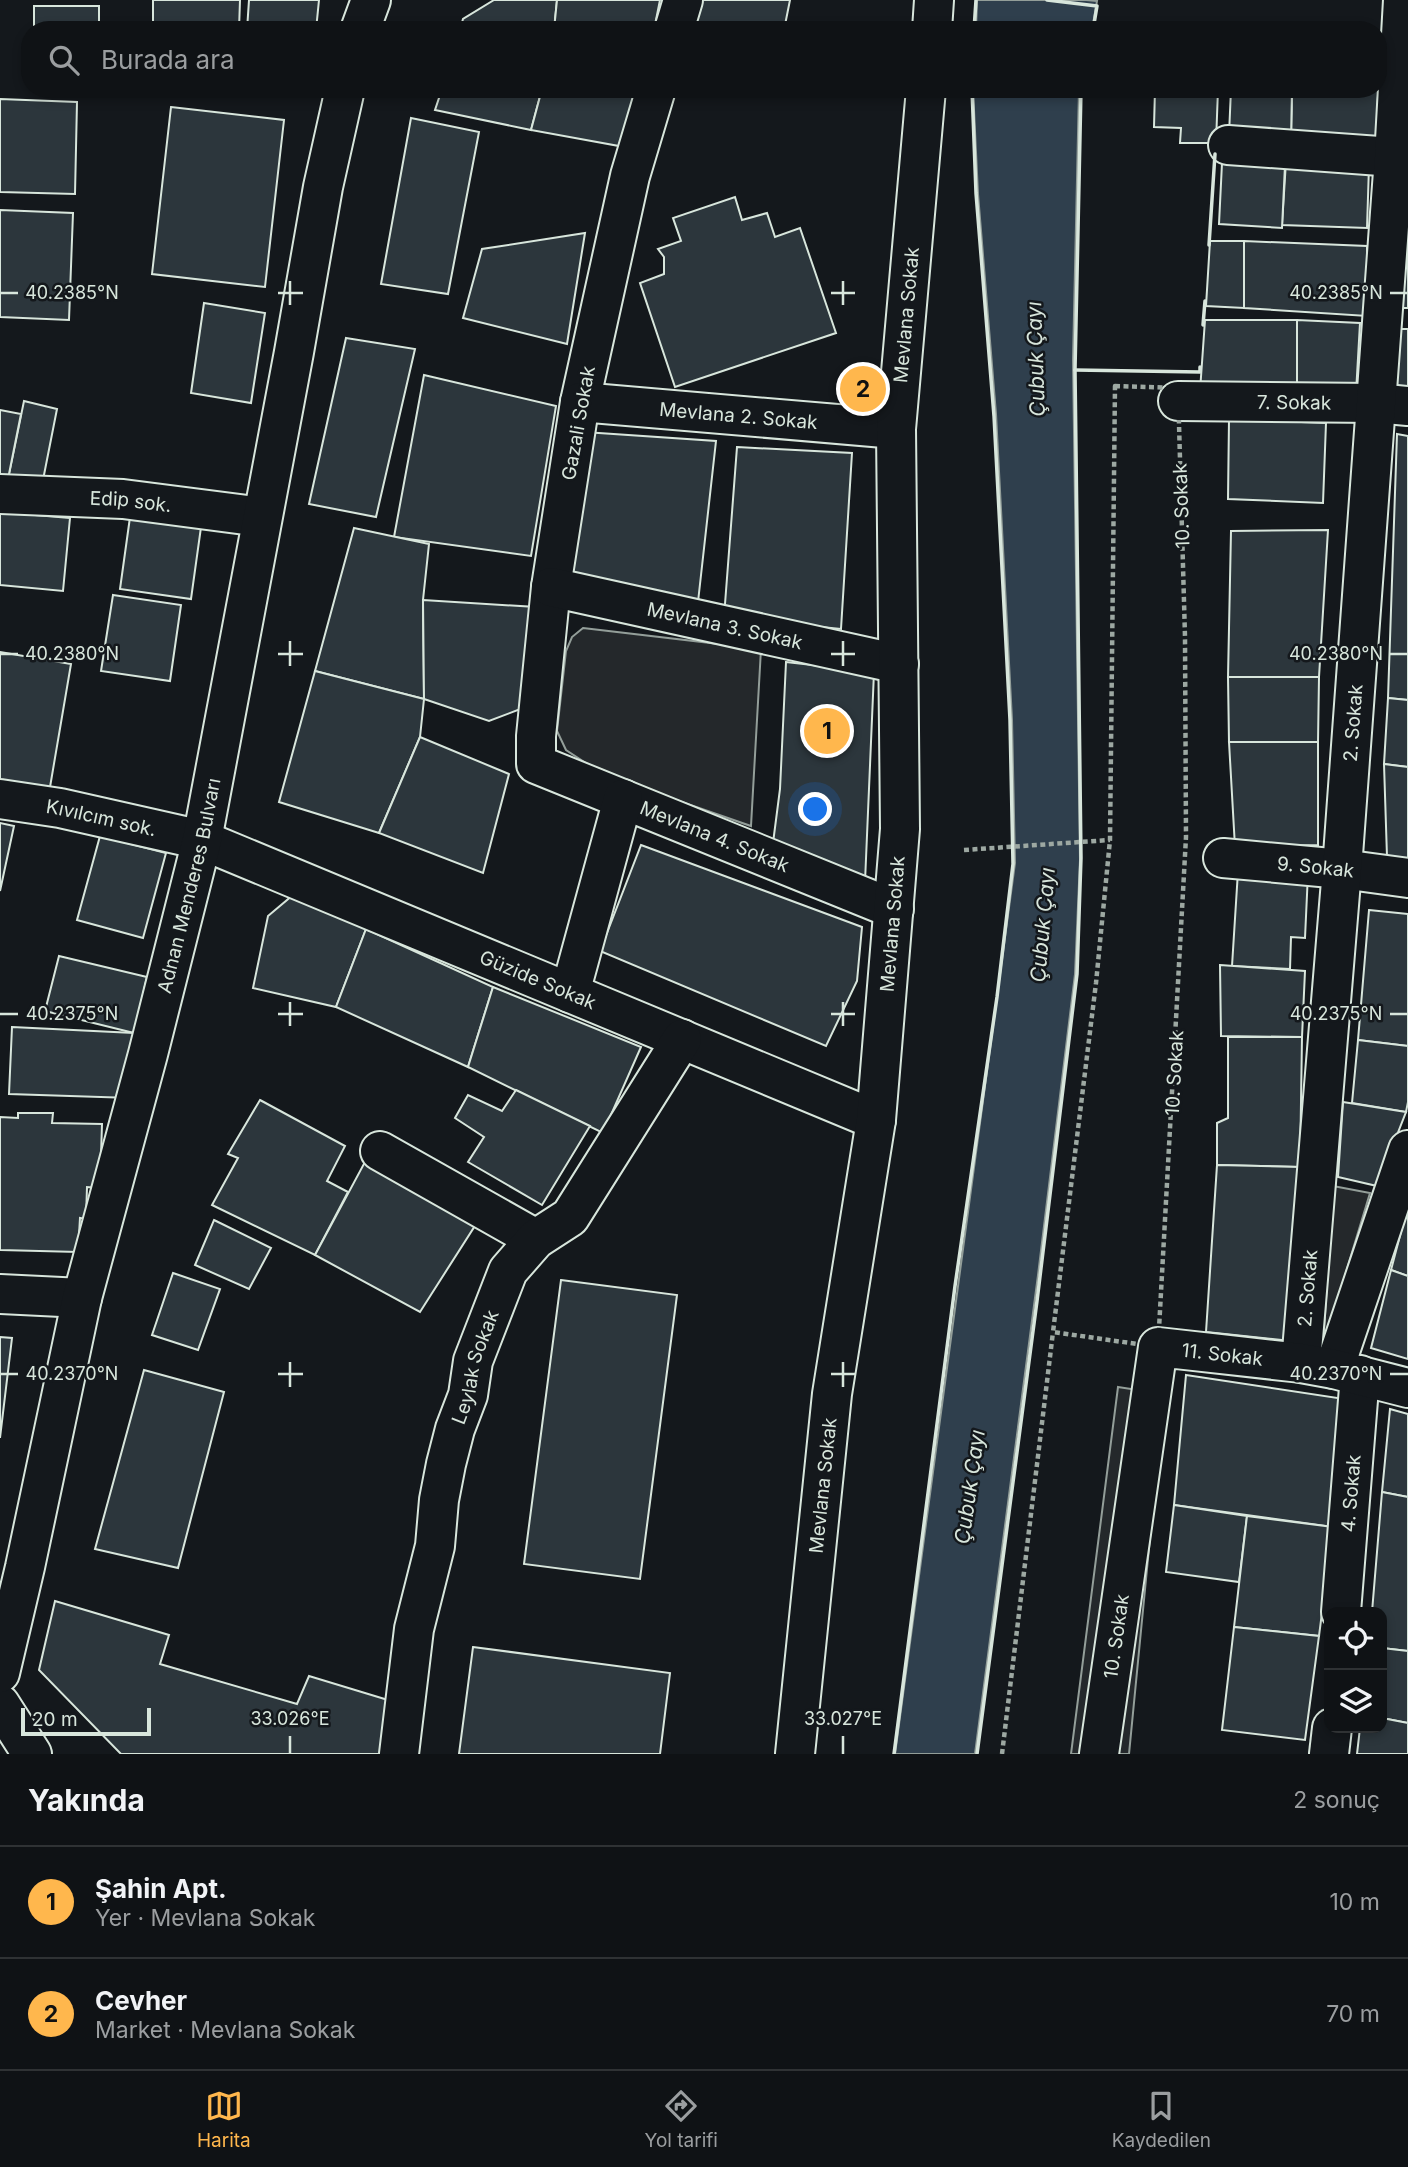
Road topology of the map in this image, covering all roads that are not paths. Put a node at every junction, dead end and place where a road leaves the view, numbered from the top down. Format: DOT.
graph roads {
  1 [pos="370,0"];
  2 [pos="683,0"];
  3 [pos="934,0"];
  4 [pos="1403,0"];
  5 [pos="363,21"];
  6 [pos="677,21"];
  7 [pos="933,21"];
  8 [pos="343,98"];
  9 [pos="653,98"];
  10 [pos="925,98"];
  11 [pos="1228,145"];
  12 [pos="1401,158"];
  13 [pos="1398,239"];
  14 [pos="1178,394"];
  15 [pos="580,402"];
  16 [pos="1392,405"];
  17 [pos="896,429"];
  18 [pos="0,494"];
  19 [pos="262,517"];
  20 [pos="551,587"];
  21 [pos="899,664"];
  22 [pos="536,764"];
  23 [pos="0,799"];
  24 [pos="623,799"];
  25 [pos="202,840"];
  26 [pos="1223,858"];
  27 [pos="1342,869"];
  28 [pos="1408,878"];
  29 [pos="894,909"];
  30 [pos="570,993"];
  31 [pos="682,1039"];
  32 [pos="876,1120"];
  33 [pos="1408,1150"];
  34 [pos="380,1151"];
  35 [pos="536,1239"];
  36 [pos="0,1294"];
  37 [pos="82,1298"];
  38 [pos="1158,1347"];
  39 [pos="1332,1369"];
  40 [pos="1408,1388"];
  41 [pos="1341,1607"];
  42 [pos="0,1673"];
  43 [pos="0,1704"];
  44 [pos="1331,1733"];
  45 [pos="32,1754"];
  46 [pos="399,1754"];
  47 [pos="795,1754"];
  48 [pos="1099,1754"];
  49 [pos="1329,1754"];
  1 -- 5 [label="street"];
  2 -- 6 [label="street"];
  3 -- 7 [label="street"];
  4 -- 12 [label="street, 2. Sokak"];
  8 -- 19 [label="street, Adnan Menderes Bulvarı"];
  9 -- 15 [label="street, Gazali Sokak"];
  10 -- 17 [label="street, Mevlana Sokak"];
  11 -- 12 [label="street"];
  12 -- 13 [label="street, 2. Sokak"];
  13 -- 16 [label="street, 2. Sokak"];
  14 -- 16 [label="street, 7. Sokak"];
  15 -- 17 [label="street, Mevlana 2. Sokak"];
  15 -- 20 [label="street, Gazali Sokak"];
  16 -- 27 [label="street, 2. Sokak"];
  17 -- 21 [label="street, Mevlana Sokak"];
  18 -- 19 [label="street, Edip sok."];
  19 -- 25 [label="street, Adnan Menderes Bulvarı"];
  20 -- 21 [label="street, Mevlana 3. Sokak"];
  20 -- 22 [label="street, Gazali Sokak"];
  21 -- 29 [label="street, Mevlana Sokak"];
  22 -- 24 [label="street, Mevlana 4. Sokak"];
  23 -- 25 [label="street, Kıvılcım sok."];
  24 -- 29 [label="street, Mevlana 4. Sokak"];
  24 -- 30 [label="street"];
  25 -- 30 [label="street, Güzide Sokak"];
  25 -- 37 [label="street, Adnan Menderes Bulvarı"];
  26 -- 27 [label="street, 9. Sokak"];
  27 -- 28 [label="street, 9. Sokak"];
  27 -- 39 [label="street, 2. Sokak"];
  29 -- 32 [label="street, Mevlana Sokak"];
  30 -- 31 [label="street, Güzide Sokak"];
  31 -- 32 [label="street, Güzide Sokak"];
  31 -- 35 [label="street, Leylak Sokak"];
  32 -- 47 [label="street, Mevlana Sokak"];
  33 -- 39 [label="street, 4. Sokak"];
  34 -- 35 [label="street"];
  35 -- 46 [label="street, Leylak Sokak"];
  36 -- 37 [label="street"];
  37 -- 42 [label="street, Adnan Menderes Bulvarı"];
  38 -- 39 [label="street, 11. Sokak"];
  38 -- 48 [label="street, 10. Sokak"];
  39 -- 40 [label="street, 11. Sokak"];
  39 -- 41 [label="street, 4. Sokak"];
  43 -- 45 [label="street"];
  44 -- 49 [label="street"];
}
